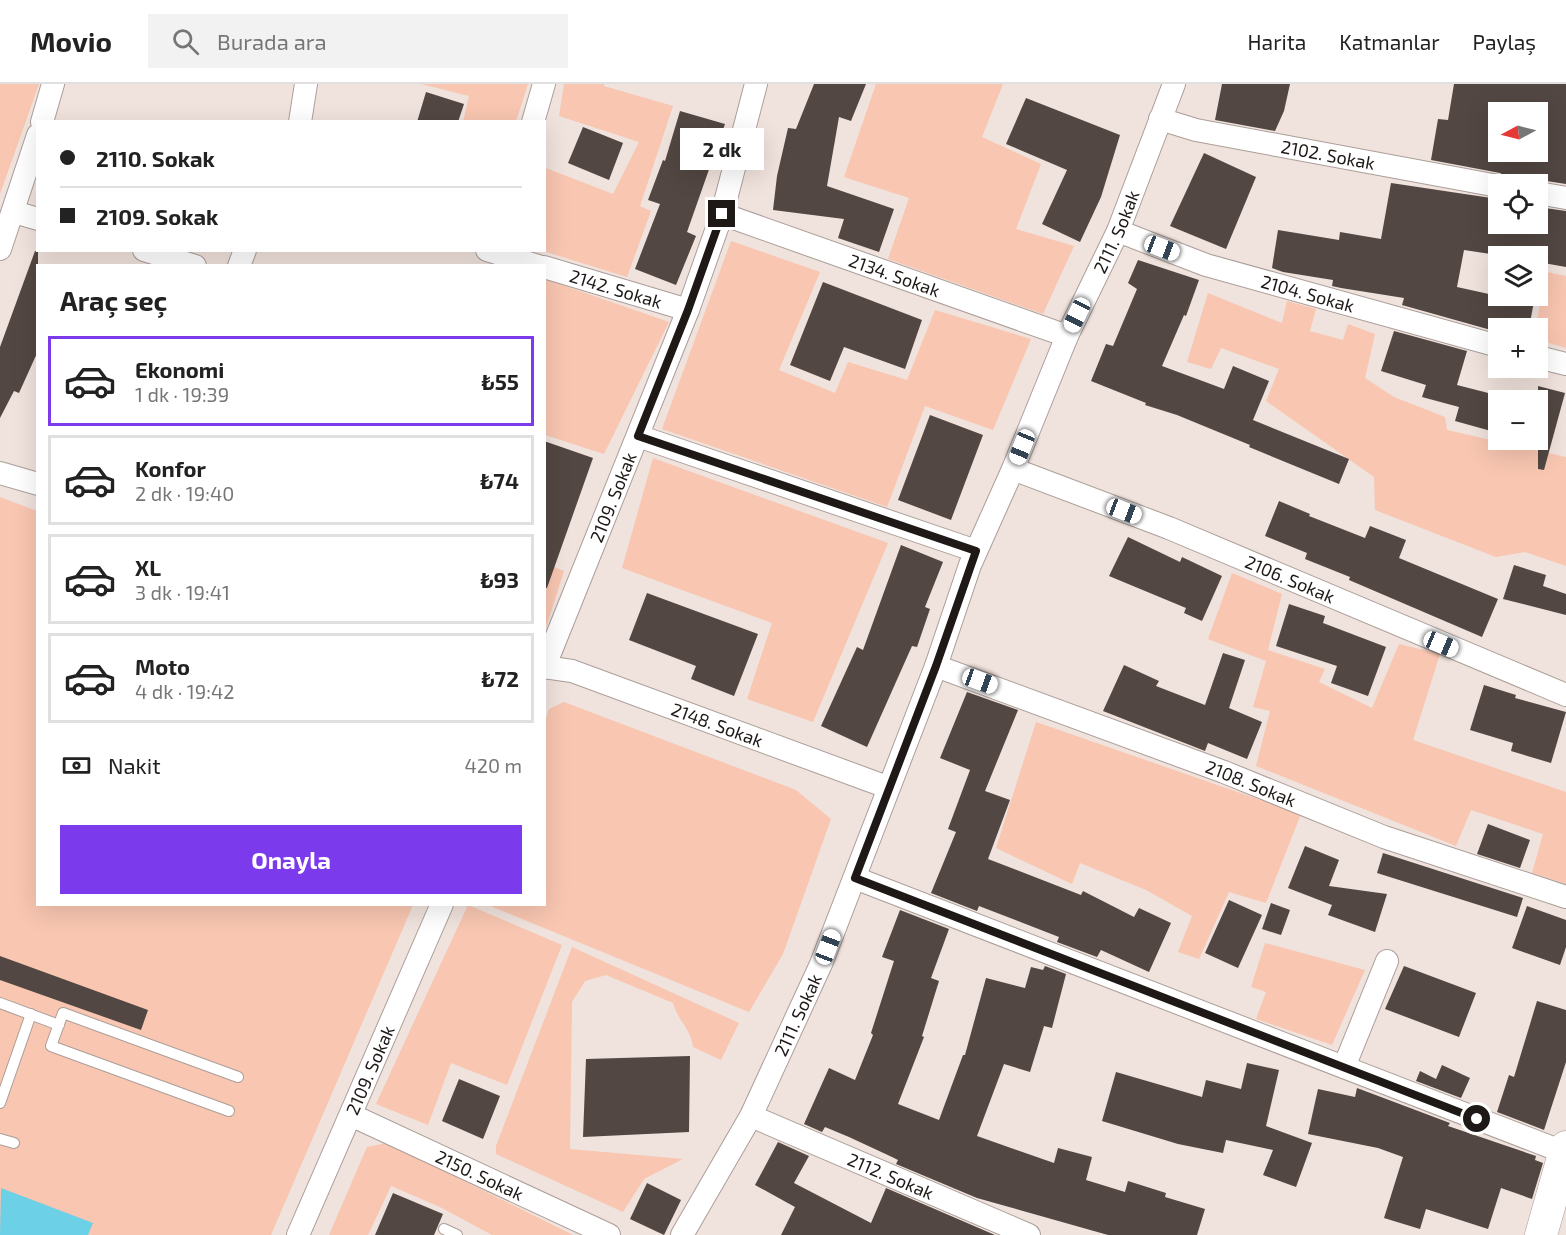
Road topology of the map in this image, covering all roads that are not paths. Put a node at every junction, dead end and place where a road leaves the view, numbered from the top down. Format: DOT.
graph roads {
  1 [pos="53,84"];
  2 [pos="306,84"];
  3 [pos="544,84"];
  4 [pos="756,84"];
  5 [pos="1174,84"];
  6 [pos="1160,119"];
  7 [pos="43,120"];
  8 [pos="303,120"];
  9 [pos="534,120"];
  10 [pos="36,141"];
  11 [pos="1488,184"];
  12 [pos="1548,195"];
  13 [pos="1566,198"];
  14 [pos="14,212"];
  15 [pos="722,214"];
  16 [pos="36,218"];
  17 [pos="1118,231"];
  18 [pos="0,249"];
  19 [pos="150,252"];
  20 [pos="492,252"];
  21 [pos="189,264"];
  22 [pos="531,264"];
  23 [pos="546,268"];
  24 [pos="688,310"];
  25 [pos="1067,336"];
  26 [pos="1488,343"];
  27 [pos="1548,360"];
  28 [pos="1566,364"];
  29 [pos="638,436"];
  30 [pos="1013,469"];
  31 [pos="0,473"];
  32 [pos="36,483"];
  33 [pos="976,551"];
  34 [pos="546,665"];
  35 [pos="936,666"];
  36 [pos="546,667"];
  37 [pos="1566,694"];
  38 [pos="887,787"];
  39 [pos="855,878"];
  40 [pos="1566,897"];
  41 [pos="441,906"];
  42 [pos="1387,961"];
  43 [pos="0,1003"];
  44 [pos="31,1014"];
  45 [pos="59,1025"];
  46 [pos="1344,1067"];
  47 [pos="238,1077"];
  48 [pos="0,1103"];
  49 [pos="229,1111"];
  50 [pos="351,1115"];
  51 [pos="751,1116"];
  52 [pos="0,1139"];
  53 [pos="14,1143"];
  54 [pos="1566,1151"];
  55 [pos="444,1229"];
  56 [pos="298,1235"];
  57 [pos="457,1235"];
  58 [pos="609,1235"];
  59 [pos="682,1235"];
  60 [pos="1029,1235"];
  61 [pos="1541,1235"];
  1 -- 7 [label="street"];
  2 -- 8 [label="street"];
  3 -- 9 [label="street"];
  4 -- 15 [label="street, 2109. Sokak"];
  5 -- 6 [label="street, 2111. Sokak"];
  6 -- 11 [label="street, 2102. Sokak"];
  6 -- 17 [label="street, 2111. Sokak"];
  10 -- 14 [label="street"];
  12 -- 13 [label="street"];
  14 -- 16 [label="street"];
  14 -- 18 [label="street"];
  15 -- 24 [label="street, 2109. Sokak"];
  15 -- 25 [label="street, 2134. Sokak"];
  17 -- 25 [label="street, 2111. Sokak"];
  17 -- 26 [label="street, 2104. Sokak"];
  19 -- 21 [label="street"];
  20 -- 22 [label="street"];
  23 -- 24 [label="street, 2142. Sokak"];
  24 -- 29 [label="street, 2109. Sokak"];
  25 -- 30 [label="street, 2111. Sokak"];
  27 -- 28 [label="street"];
  29 -- 33 [label="street"];
  29 -- 34 [label="street, 2109. Sokak"];
  30 -- 33 [label="street, 2111. Sokak"];
  30 -- 37 [label="street, 2106. Sokak"];
  31 -- 32 [label="street"];
  33 -- 35 [label="street, 2111. Sokak"];
  35 -- 38 [label="street, 2111. Sokak"];
  35 -- 40 [label="street, 2108. Sokak"];
  36 -- 38 [label="street, 2148. Sokak"];
  38 -- 39 [label="street, 2111. Sokak"];
  39 -- 46 [label="street"];
  39 -- 51 [label="street, 2111. Sokak"];
  41 -- 50 [label="street, 2109. Sokak"];
  42 -- 46 [label="street"];
  43 -- 44 [label="lane"];
  44 -- 45 [label="lane"];
  44 -- 48 [label="lane"];
  45 -- 47 [label="lane"];
  45 -- 49 [label="lane"];
  46 -- 54 [label="street"];
  50 -- 56 [label="street, 2109. Sokak"];
  50 -- 58 [label="street, 2150. Sokak"];
  51 -- 59 [label="street, 2111. Sokak"];
  51 -- 60 [label="street, 2112. Sokak"];
  52 -- 53 [label="lane"];
  54 -- 61 [label="street"];
  55 -- 57 [label="lane"];
}
